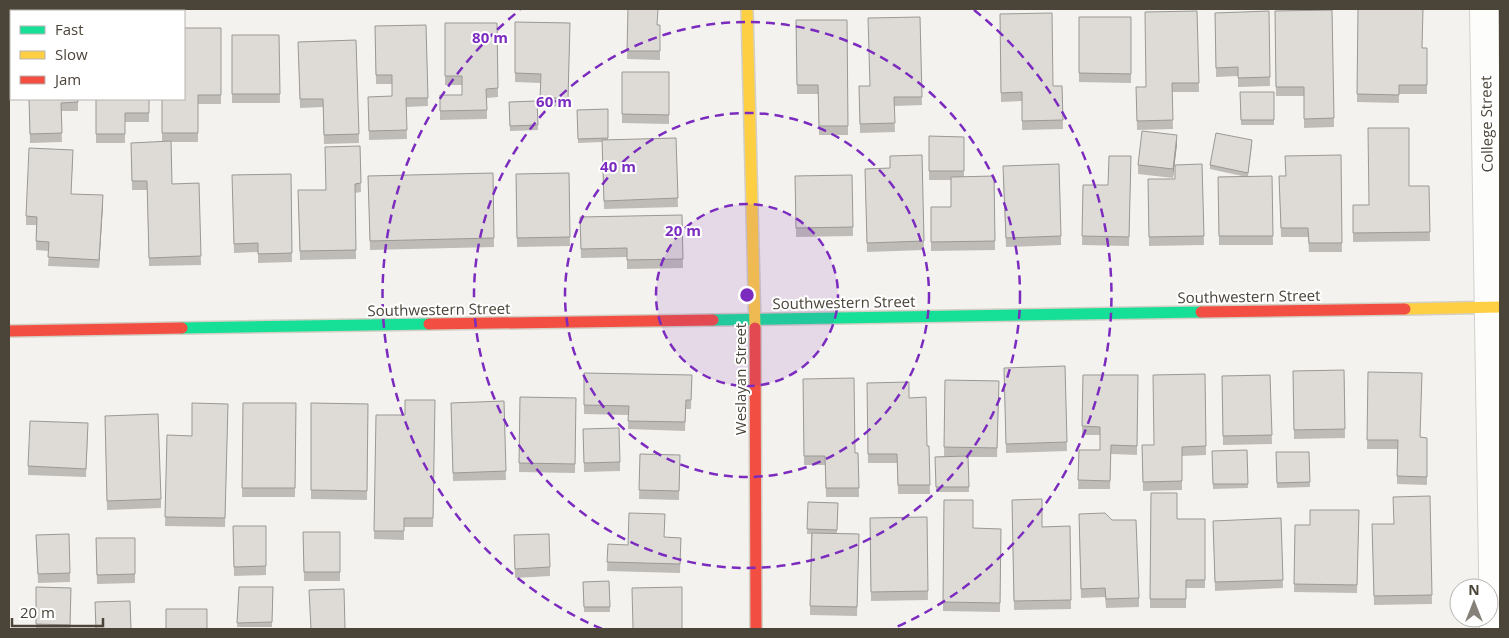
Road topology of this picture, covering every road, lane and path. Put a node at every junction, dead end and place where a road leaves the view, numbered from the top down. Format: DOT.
graph roads {
  1 [pos="748,9"];
  2 [pos="1484,9"];
  3 [pos="1495,307"];
  4 [pos="755,319"];
  5 [pos="9,331"];
  6 [pos="756,629"];
  7 [pos="1494,629"];
  1 -- 4 [label="street, Weslayan Street"];
  2 -- 3 [label="street, College Street"];
  3 -- 4 [label="street, Southwestern Street"];
  3 -- 7 [label="street, College Street"];
  4 -- 5 [label="street, Southwestern Street"];
  4 -- 6 [label="street, Weslayan Street"];
}
